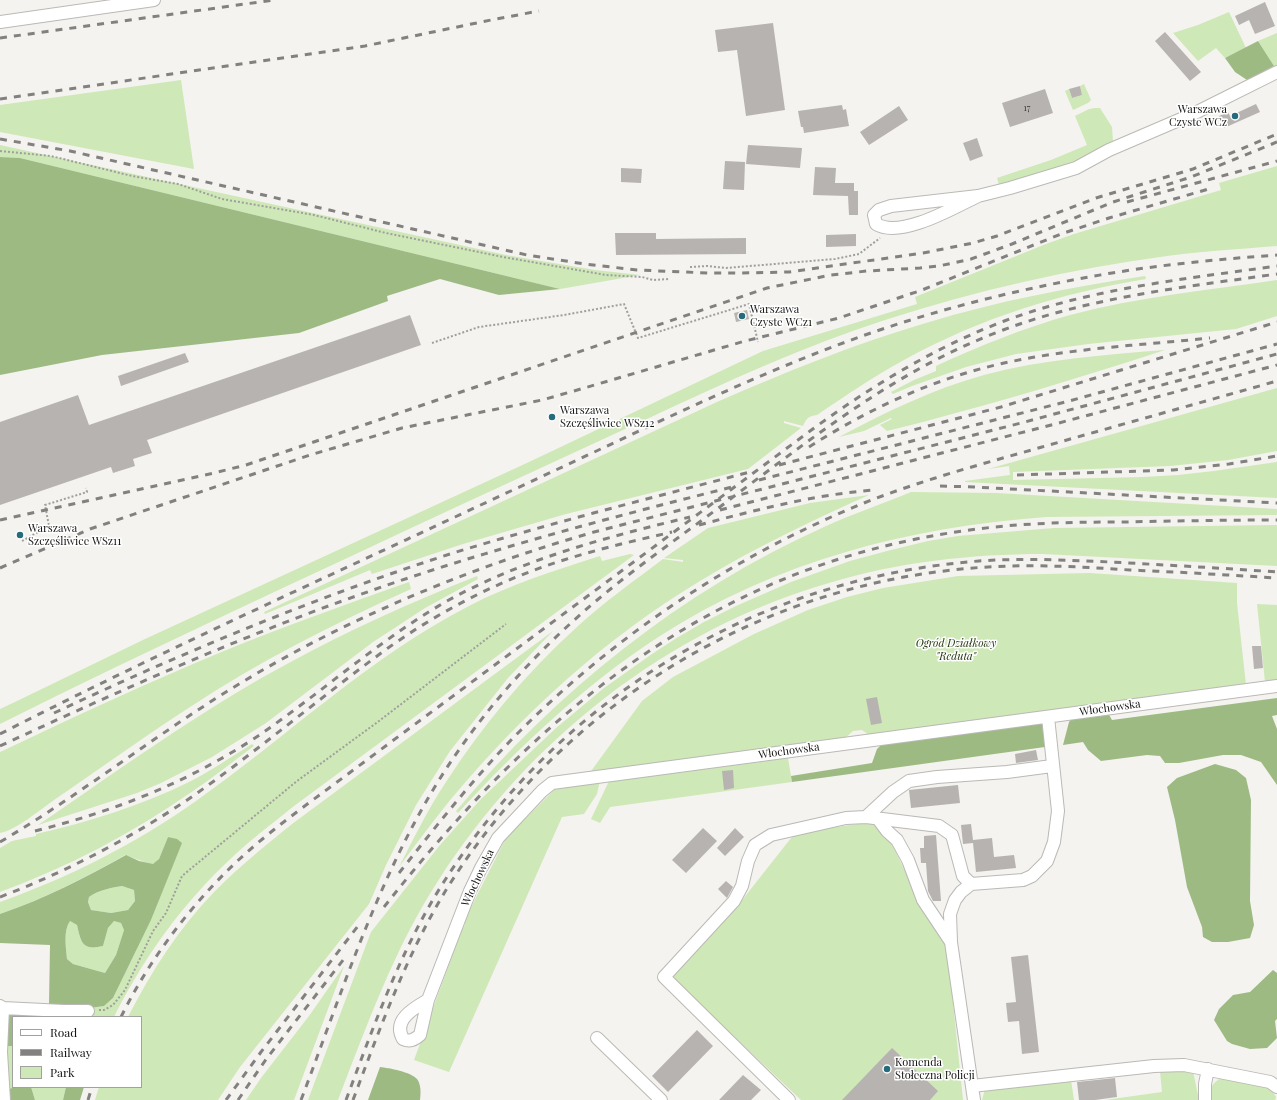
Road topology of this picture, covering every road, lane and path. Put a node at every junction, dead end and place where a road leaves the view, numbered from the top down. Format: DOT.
graph roads {
  1 [pos="154,0"];
  2 [pos="0,22"];
  3 [pos="1277,72"];
  4 [pos="0,151"];
  5 [pos="978,196"];
  6 [pos="894,228"];
  7 [pos="690,267"];
  8 [pos="670,279"];
  9 [pos="758,342"];
  10 [pos="432,343"];
  11 [pos="86,488"];
  12 [pos="22,542"];
  13 [pos="506,624"];
  14 [pos="1277,686"];
  15 [pos="1048,717"];
  16 [pos="1052,766"];
  17 [pos="866,817"];
  18 [pos="878,819"];
  19 [pos="971,884"];
  20 [pos="951,942"];
  21 [pos="428,1000"];
  22 [pos="1,1007"];
  23 [pos="88,1011"];
  24 [pos="597,1038"];
  25 [pos="1208,1069"];
  26 [pos="972,1086"];
  27 [pos="1277,1087"];
  28 [pos="4,1100"];
  29 [pos="661,1100"];
  30 [pos="788,1100"];
  31 [pos="974,1100"];
  32 [pos="1205,1100"];
  1 -- 2 [label="street"];
  3 -- 5 [label="street"];
  4 -- 8 [label="path"];
  5 -- 6 [label="street"];
  5 -- 6 [label="street"];
  6 -- 7 [label="path"];
  9 -- 10 [label="path"];
  11 -- 12 [label="path"];
  13 -- 23 [label="path"];
  14 -- 15 [label="street, Włochowska"];
  15 -- 16 [label="street"];
  15 -- 21 [label="street, Włochowska"];
  16 -- 17 [label="street"];
  16 -- 19 [label="street"];
  17 -- 18 [label="street"];
  17 -- 30 [label="street"];
  18 -- 19 [label="street"];
  18 -- 20 [label="street"];
  19 -- 20 [label="street"];
  20 -- 26 [label="street"];
  22 -- 23 [label="street"];
  22 -- 28 [label="street"];
  24 -- 29 [label="street"];
  25 -- 26 [label="street"];
  25 -- 27 [label="street"];
  25 -- 32 [label="street"];
  26 -- 31 [label="street"];
}
